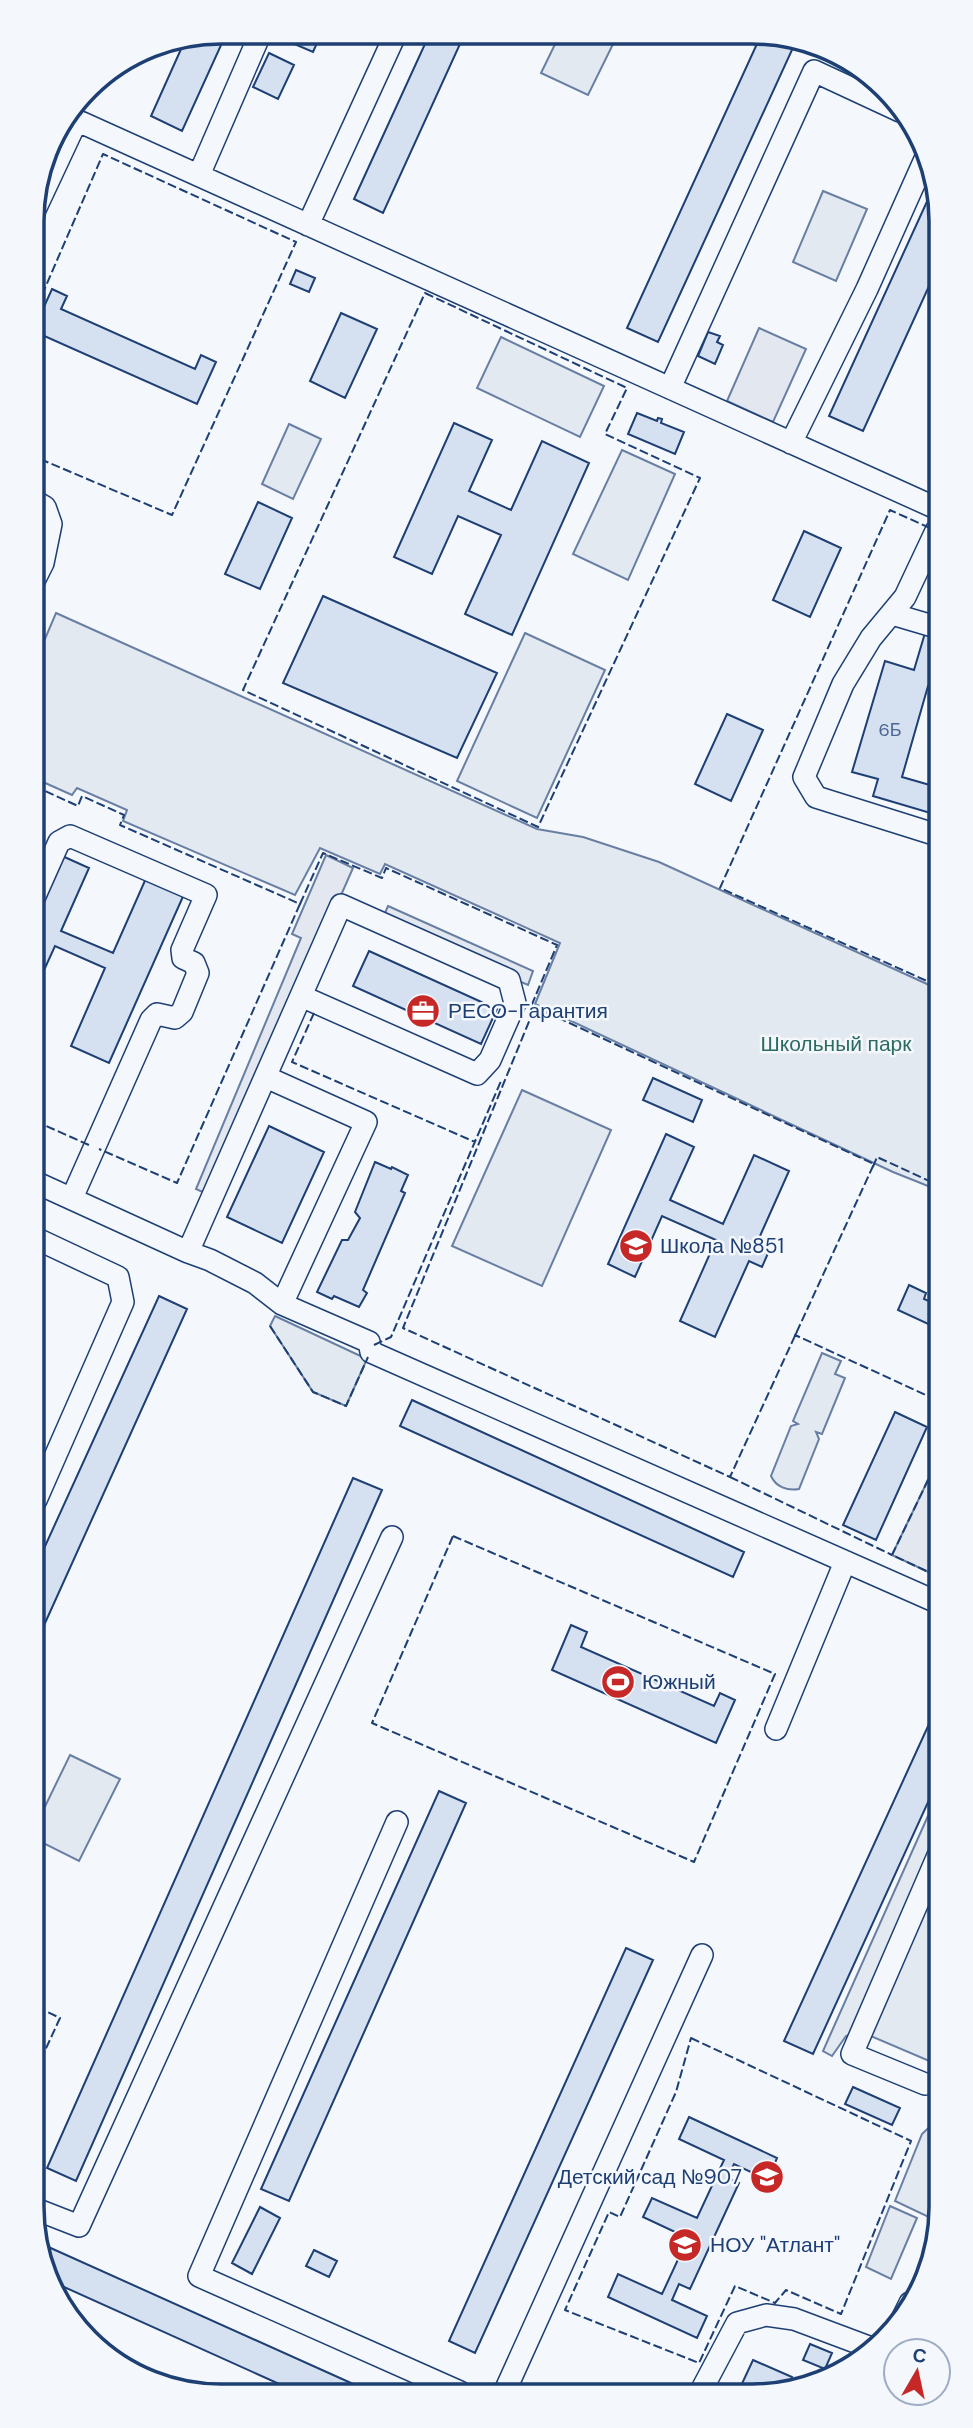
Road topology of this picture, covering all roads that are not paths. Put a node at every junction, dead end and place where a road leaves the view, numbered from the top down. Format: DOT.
graph roads {
  1 [pos="256,44"];
  2 [pos="391,44"];
  3 [pos="884,104"];
  4 [pos="76,120"];
  5 [pos="62,142"];
  6 [pos="54,161"];
  7 [pos="921,168"];
  8 [pos="199,175"];
  9 [pos="308,225"];
  10 [pos="670,388"];
  11 [pos="791,443"];
  12 [pos="929,505"];
  13 [pos="44,506"];
  14 [pos="929,546"];
  15 [pos="44,558"];
  16 [pos="892,614"];
  17 [pos="929,625"];
  18 [pos="929,832"];
  19 [pos="44,876"];
  20 [pos="301,996"];
  21 [pos="266,1077"];
  22 [pos="44,1188"];
  23 [pos="72,1198"];
  24 [pos="44,1242"];
  25 [pos="188,1252"];
  26 [pos="282,1304"];
  27 [pos="44,1482"];
  28 [pos="392,1538"];
  29 [pos="845,1562"];
  30 [pos="929,1599"];
  31 [pos="776,1729"];
  32 [pos="397,1822"];
  33 [pos="929,1876"];
  34 [pos="702,1955"];
  35 [pos="925,2084"];
  36 [pos="44,2212"];
  37 [pos="863,2345"];
  38 [pos="442,2384"];
  39 [pos="509,2384"];
  40 [pos="705,2384"];
  1 -- 8 [label="lane"];
  2 -- 9 [label="lane"];
  3 -- 10 [label="lane"];
  4 -- 8 [label="lane"];
  5 -- 6 [label="lane"];
  7 -- 11 [label="lane"];
  8 -- 9 [label="lane"];
  9 -- 10 [label="lane"];
  10 -- 11 [label="lane"];
  11 -- 12 [label="lane"];
  13 -- 15 [label="lane"];
  14 -- 16 [label="lane"];
  16 -- 17 [label="lane"];
  16 -- 18 [label="lane"];
  19 -- 23 [label="lane"];
  20 -- 20 [label="lane"];
  20 -- 21 [label="lane"];
  21 -- 25 [label="lane"];
  21 -- 26 [label="lane"];
  22 -- 23 [label="lane"];
  23 -- 25 [label="lane"];
  24 -- 27 [label="lane"];
  25 -- 26 [label="lane"];
  26 -- 29 [label="lane"];
  28 -- 36 [label="lane"];
  29 -- 30 [label="lane"];
  29 -- 31 [label="lane"];
  32 -- 38 [label="lane"];
  33 -- 35 [label="lane"];
  34 -- 39 [label="lane"];
  37 -- 40 [label="lane"];
}
